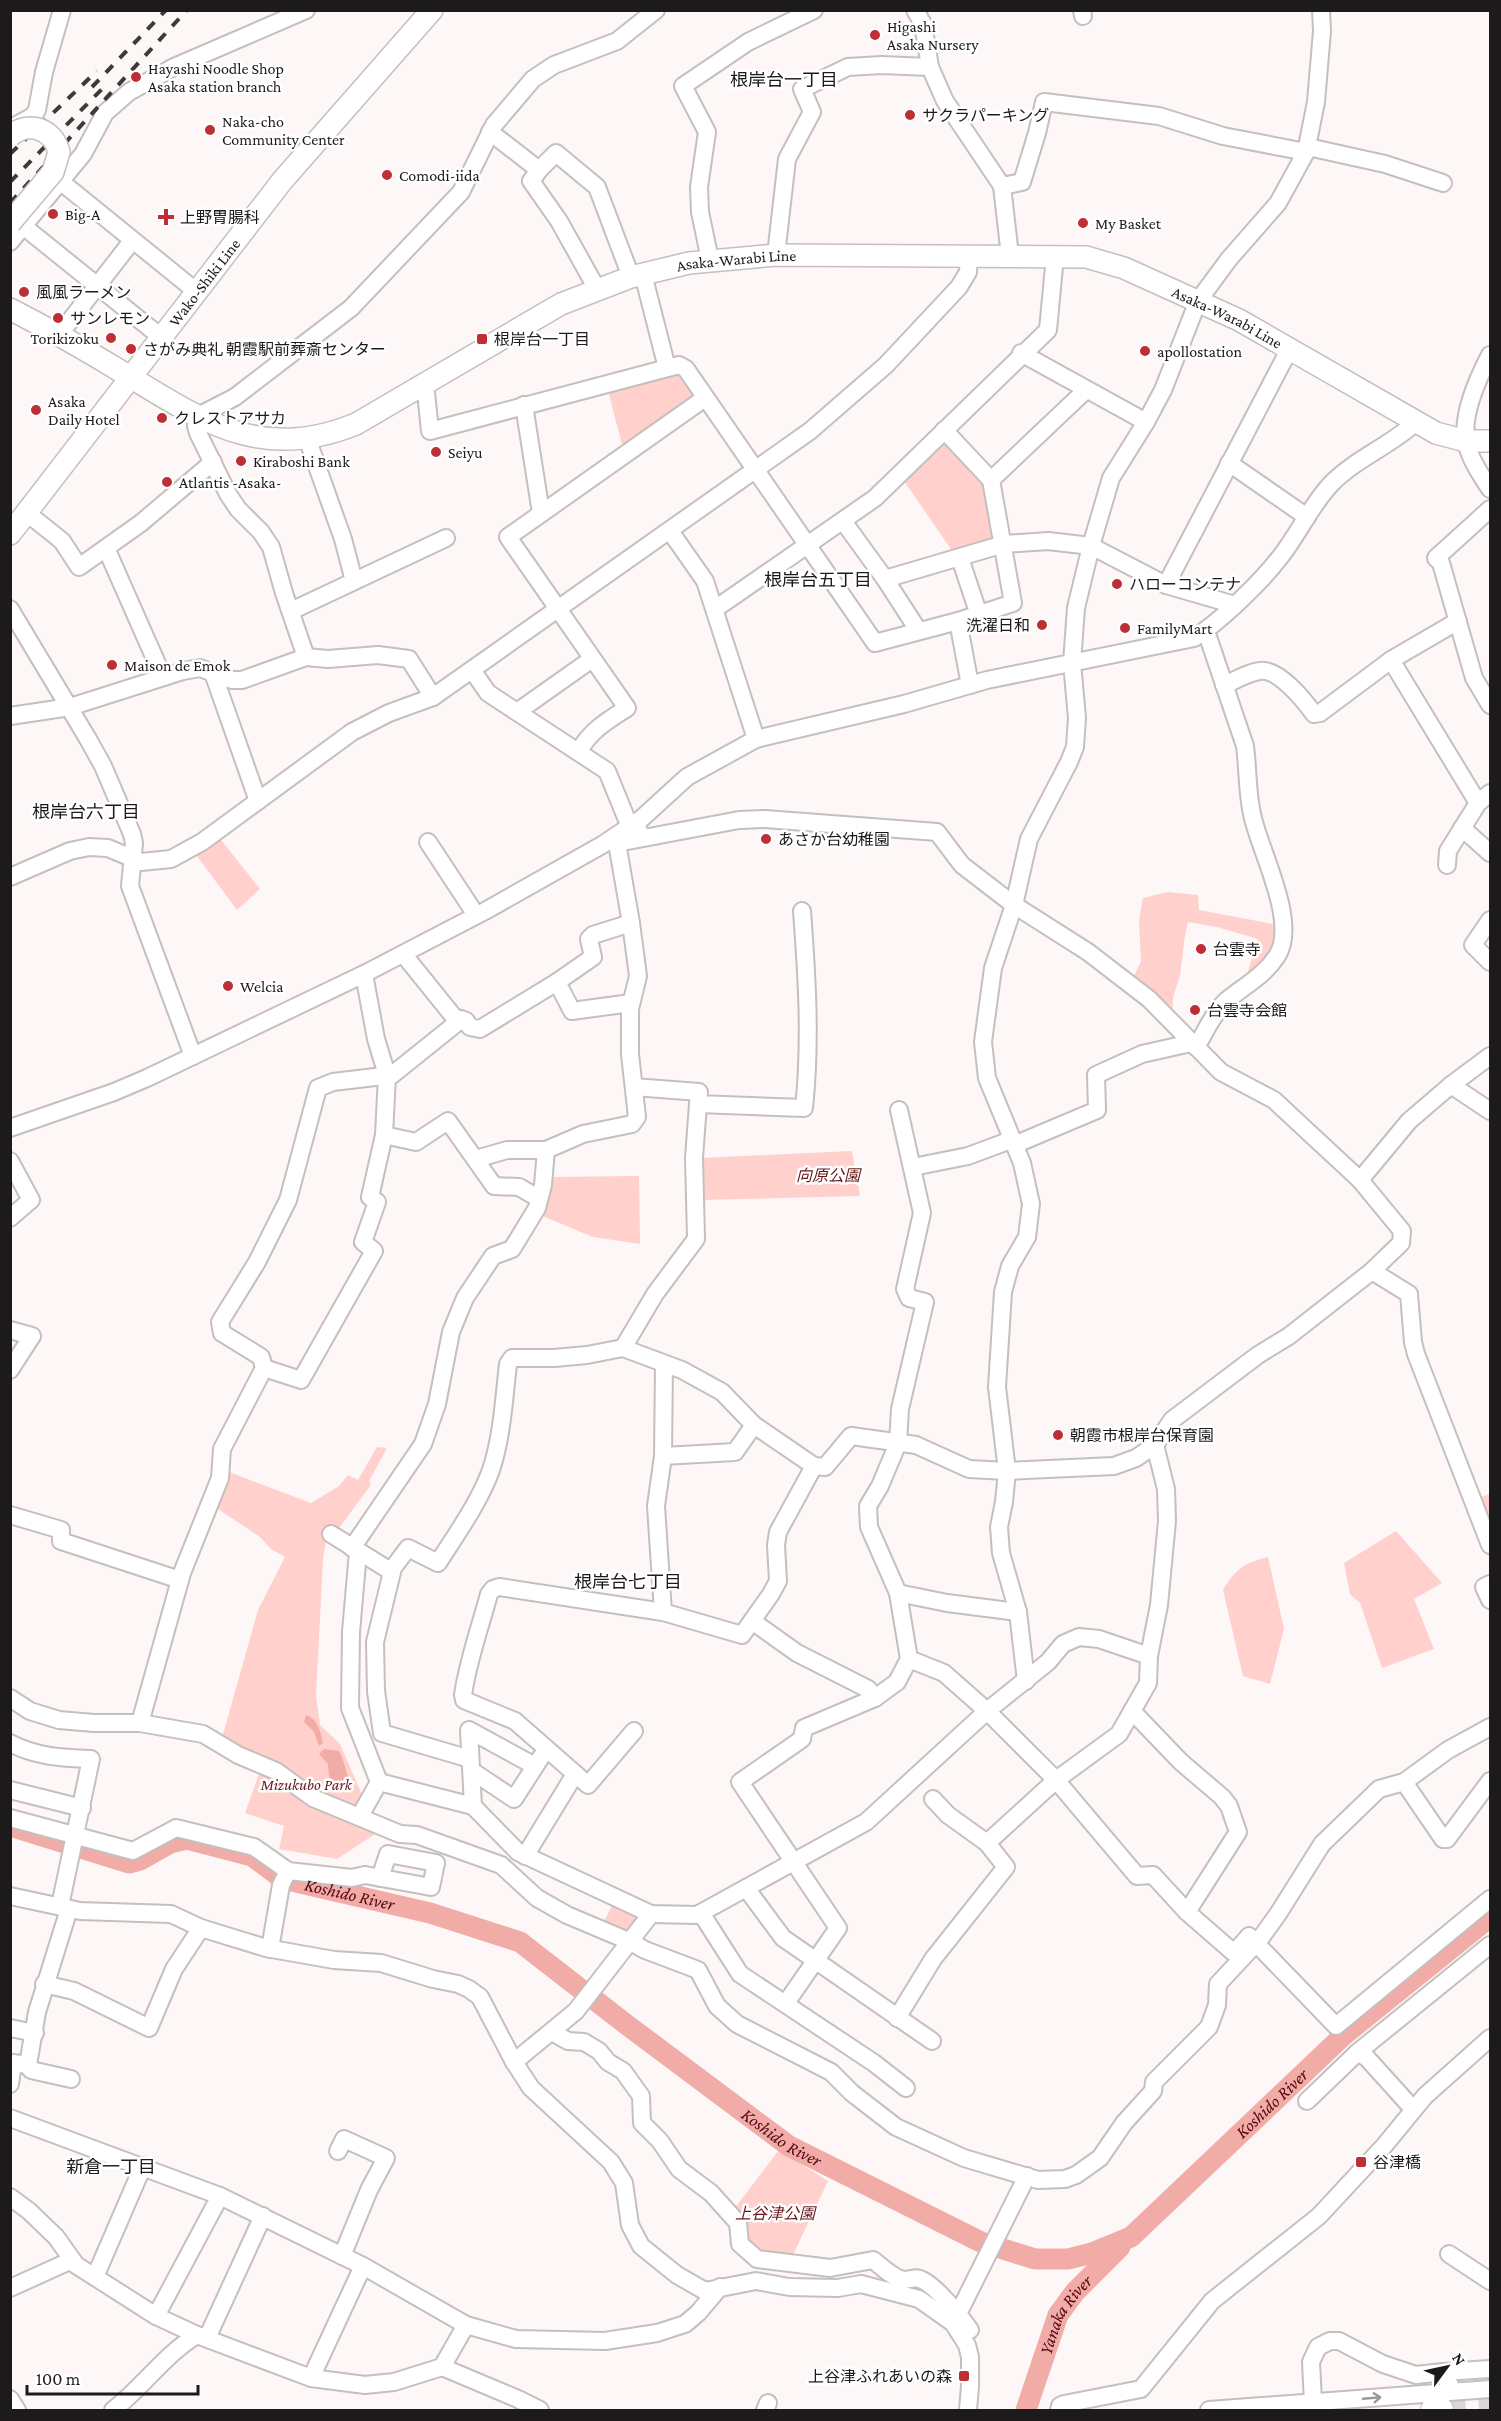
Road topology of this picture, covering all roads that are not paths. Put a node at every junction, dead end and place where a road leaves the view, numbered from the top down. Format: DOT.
graph roads {
  1 [pos="62,10"];
  2 [pos="306,10"];
  3 [pos="432,10"];
  4 [pos="656,10"];
  5 [pos="814,10"];
  6 [pos="915,10"];
  7 [pos="1321,10"];
  8 [pos="930,67"];
  9 [pos="10,129"];
  10 [pos="490,132"];
  11 [pos="10,136"];
  12 [pos="1307,150"];
  13 [pos="539,170"];
  14 [pos="60,181"];
  15 [pos="1443,183"];
  16 [pos="1002,186"];
  17 [pos="17,225"];
  18 [pos="132,241"];
  19 [pos="10,242"];
  20 [pos="776,255"];
  21 [pos="969,256"];
  22 [pos="1010,256"];
  23 [pos="1055,256"];
  24 [pos="710,260"];
  25 [pos="637,275"];
  26 [pos="97,286"];
  27 [pos="597,289"];
  28 [pos="197,292"];
  29 [pos="1198,301"];
  30 [pos="10,309"];
  31 [pos="59,335"];
  32 [pos="161,337"];
  33 [pos="1290,348"];
  34 [pos="1021,353"];
  35 [pos="1491,355"];
  36 [pos="667,368"];
  37 [pos="131,377"];
  38 [pos="425,383"];
  39 [pos="1086,390"];
  40 [pos="705,398"];
  41 [pos="524,405"];
  42 [pos="198,416"];
  43 [pos="1146,422"];
  44 [pos="1416,422"];
  45 [pos="944,430"];
  46 [pos="306,438"];
  47 [pos="1466,441"];
  48 [pos="1491,441"];
  49 [pos="213,462"];
  50 [pos="1229,463"];
  51 [pos="756,471"];
  52 [pos="991,480"];
  53 [pos="1491,489"];
  54 [pos="1491,509"];
  55 [pos="27,513"];
  56 [pos="541,513"];
  57 [pos="1307,517"];
  58 [pos="843,520"];
  59 [pos="670,531"];
  60 [pos="10,534"];
  61 [pos="446,538"];
  62 [pos="1004,544"];
  63 [pos="807,545"];
  64 [pos="1090,546"];
  65 [pos="105,548"];
  66 [pos="960,558"];
  67 [pos="885,579"];
  68 [pos="354,581"];
  69 [pos="1166,585"];
  70 [pos="1234,605"];
  71 [pos="10,609"];
  72 [pos="557,609"];
  73 [pos="715,609"];
  74 [pos="291,612"];
  75 [pos="979,615"];
  76 [pos="958,621"];
  77 [pos="1458,621"];
  78 [pos="918,630"];
  79 [pos="1206,631"];
  80 [pos="306,657"];
  81 [pos="592,659"];
  82 [pos="1391,660"];
  83 [pos="1072,663"];
  84 [pos="472,670"];
  85 [pos="213,673"];
  86 [pos="163,677"];
  87 [pos="970,685"];
  88 [pos="1224,685"];
  89 [pos="433,697"];
  90 [pos="1491,705"];
  91 [pos="70,707"];
  92 [pos="517,712"];
  93 [pos="10,716"];
  94 [pos="756,739"];
  95 [pos="579,751"];
  96 [pos="1484,798"];
  97 [pos="258,801"];
  98 [pos="1462,828"];
  99 [pos="638,831"];
  100 [pos="615,840"];
  101 [pos="428,842"];
  102 [pos="1491,853"];
  103 [pos="133,860"];
  104 [pos="1447,865"];
  105 [pos="10,877"];
  106 [pos="1014,905"];
  107 [pos="802,911"];
  108 [pos="476,915"];
  109 [pos="1491,920"];
  110 [pos="632,923"];
  111 [pos="404,955"];
  112 [pos="1491,962"];
  113 [pos="364,974"];
  114 [pos="557,982"];
  115 [pos="631,1003"];
  116 [pos="458,1022"];
  117 [pos="1194,1045"];
  118 [pos="193,1056"];
  119 [pos="1491,1056"];
  120 [pos="387,1075"];
  121 [pos="1451,1085"];
  122 [pos="634,1087"];
  123 [pos="698,1104"];
  124 [pos="899,1110"];
  125 [pos="1491,1111"];
  126 [pos="10,1128"];
  127 [pos="384,1135"];
  128 [pos="1012,1143"];
  129 [pos="546,1150"];
  130 [pos="476,1159"];
  131 [pos="10,1161"];
  132 [pos="913,1167"];
  133 [pos="1360,1180"];
  134 [pos="538,1198"];
  135 [pos="10,1218"];
  136 [pos="1372,1270"];
  137 [pos="10,1330"];
  138 [pos="623,1348"];
  139 [pos="664,1364"];
  140 [pos="264,1368"];
  141 [pos="10,1370"];
  142 [pos="754,1425"];
  143 [pos="898,1443"];
  144 [pos="1155,1445"];
  145 [pos="663,1456"];
  146 [pos="814,1466"];
  147 [pos="1006,1471"];
  148 [pos="10,1515"];
  149 [pos="331,1534"];
  150 [pos="1491,1545"];
  151 [pos="355,1550"];
  152 [pos="392,1572"];
  153 [pos="180,1580"];
  154 [pos="1491,1584"];
  155 [pos="898,1593"];
  156 [pos="1491,1600"];
  157 [pos="663,1612"];
  158 [pos="1018,1612"];
  159 [pos="752,1621"];
  160 [pos="1149,1656"];
  161 [pos="909,1659"];
  162 [pos="1026,1681"];
  163 [pos="10,1698"];
  164 [pos="875,1698"];
  165 [pos="987,1711"];
  166 [pos="1132,1712"];
  167 [pos="140,1723"];
  168 [pos="634,1731"];
  169 [pos="1487,1735"];
  170 [pos="10,1743"];
  171 [pos="546,1748"];
  172 [pos="471,1765"];
  173 [pos="535,1766"];
  174 [pos="575,1774"];
  175 [pos="1056,1780"];
  176 [pos="1491,1781"];
  177 [pos="379,1782"];
  178 [pos="1404,1782"];
  179 [pos="10,1790"];
  180 [pos="933,1799"];
  181 [pos="472,1806"];
  182 [pos="82,1808"];
  183 [pos="360,1816"];
  184 [pos="10,1818"];
  185 [pos="72,1840"];
  186 [pos="987,1843"];
  187 [pos="525,1856"];
  188 [pos="794,1862"];
  189 [pos="285,1877"];
  190 [pos="380,1878"];
  191 [pos="746,1888"];
  192 [pos="10,1896"];
  193 [pos="1491,1899"];
  194 [pos="64,1908"];
  195 [pos="1187,1912"];
  196 [pos="701,1913"];
  197 [pos="651,1914"];
  198 [pos="201,1928"];
  199 [pos="631,1942"];
  200 [pos="1256,1943"];
  201 [pos="1491,1945"];
  202 [pos="270,1948"];
  203 [pos="814,1962"];
  204 [pos="44,1984"];
  205 [pos="786,2003"];
  206 [pos="897,2018"];
  207 [pos="10,2028"];
  208 [pos="552,2032"];
  209 [pos="35,2033"];
  210 [pos="1491,2038"];
  211 [pos="932,2041"];
  212 [pos="1358,2052"];
  213 [pos="514,2062"];
  214 [pos="28,2065"];
  215 [pos="71,2079"];
  216 [pos="10,2084"];
  217 [pos="906,2088"];
  218 [pos="1307,2101"];
  219 [pos="1413,2109"];
  220 [pos="10,2118"];
  221 [pos="338,2151"];
  222 [pos="143,2166"];
  223 [pos="1027,2176"];
  224 [pos="220,2196"];
  225 [pos="10,2197"];
  226 [pos="263,2216"];
  227 [pos="1449,2254"];
  228 [pos="342,2256"];
  229 [pos="72,2260"];
  230 [pos="363,2266"];
  231 [pos="95,2277"];
  232 [pos="1491,2281"];
  233 [pos="720,2287"];
  234 [pos="10,2288"];
  235 [pos="156,2316"];
  236 [pos="956,2318"];
  237 [pos="466,2325"];
  238 [pos="970,2330"];
  239 [pos="202,2337"];
  240 [pos="442,2367"];
  241 [pos="1491,2369"];
  242 [pos="1443,2372"];
  243 [pos="311,2378"];
  244 [pos="1491,2389"];
  245 [pos="10,2399"];
  246 [pos="1447,2401"];
  247 [pos="1313,2402"];
  248 [pos="535,2409"];
  249 [pos="17,2410"];
  250 [pos="113,2410"];
  251 [pos="968,2410"];
  252 [pos="1059,2410"];
  253 [pos="1209,2410"];
  254 [pos="1434,2410"];
  1 -- 9 [label="street"];
  2 -- 14 [label="street"];
  3 -- 28 [label="main road, Wako-Shiki Line"];
  4 -- 10 [label="street"];
  5 -- 24 [label="street"];
  6 -- 8 [label="street"];
  7 -- 12 [label="street"];
  8 -- 16 [label="street"];
  8 -- 20 [label="street"];
  10 -- 13 [label="street"];
  10 -- 42 [label="street"];
  11 -- 17 [label="main road, bridge"];
  12 -- 15 [label="street"];
  12 -- 16 [label="street"];
  12 -- 29 [label="street"];
  13 -- 25 [label="street"];
  13 -- 27 [label="street"];
  14 -- 17 [label="street"];
  14 -- 18 [label="street"];
  16 -- 22 [label="street"];
  17 -- 19 [label="street"];
  17 -- 26 [label="street"];
  18 -- 26 [label="street"];
  18 -- 28 [label="street"];
  20 -- 21 [label="main road, Asaka-Warabi Line"];
  20 -- 24 [label="main road, Asaka-Warabi Line"];
  21 -- 22 [label="main road, Asaka-Warabi Line"];
  21 -- 51 [label="street"];
  22 -- 23 [label="main road, Asaka-Warabi Line"];
  23 -- 29 [label="main road, Asaka-Warabi Line"];
  23 -- 34 [label="street"];
  24 -- 25 [label="main road, Asaka-Warabi Line"];
  25 -- 27 [label="main road, Asaka-Warabi Line"];
  25 -- 36 [label="street"];
  26 -- 31 [label="street"];
  26 -- 32 [label="street"];
  27 -- 38 [label="main road, Asaka-Warabi Line"];
  28 -- 32 [label="main road, Wako-Shiki Line"];
  29 -- 33 [label="main road, Asaka-Warabi Line"];
  29 -- 43 [label="street"];
  30 -- 31 [label="main road, Asaka-Warabi Line"];
  31 -- 37 [label="main road, Asaka-Warabi Line"];
  32 -- 37 [label="main road, Wako-Shiki Line"];
  33 -- 44 [label="main road, Asaka-Warabi Line"];
  33 -- 50 [label="street"];
  34 -- 39 [label="street"];
  34 -- 45 [label="street"];
  35 -- 47 [label="street"];
  36 -- 40 [label="street"];
  36 -- 41 [label="street"];
  37 -- 42 [label="main road, Asaka-Warabi Line"];
  37 -- 55 [label="main road, Wako-Shiki Line"];
  38 -- 41 [label="street"];
  38 -- 46 [label="main road, Asaka-Warabi Line"];
  39 -- 43 [label="street"];
  39 -- 52 [label="street"];
  40 -- 51 [label="street"];
  40 -- 56 [label="street"];
  41 -- 56 [label="street"];
  42 -- 46 [label="main road, Asaka-Warabi Line"];
  42 -- 49 [label="street"];
  43 -- 64 [label="street"];
  44 -- 47 [label="main road, Asaka-Warabi Line"];
  44 -- 57 [label="street"];
  45 -- 52 [label="street"];
  45 -- 58 [label="street"];
  46 -- 68 [label="street"];
  47 -- 48 [label="main road, Asaka-Warabi Line"];
  47 -- 53 [label="street"];
  49 -- 65 [label="street"];
  49 -- 74 [label="street"];
  50 -- 57 [label="street"];
  50 -- 69 [label="street"];
  51 -- 59 [label="street"];
  51 -- 63 [label="street"];
  52 -- 62 [label="street"];
  54 -- 77 [label="street"];
  55 -- 60 [label="main road, Wako-Shiki Line"];
  55 -- 65 [label="street"];
  56 -- 72 [label="street"];
  57 -- 70 [label="street"];
  58 -- 63 [label="street"];
  58 -- 67 [label="street"];
  59 -- 72 [label="street"];
  59 -- 73 [label="street"];
  61 -- 68 [label="street"];
  62 -- 64 [label="street"];
  62 -- 66 [label="street"];
  62 -- 75 [label="street"];
  63 -- 73 [label="street"];
  63 -- 78 [label="street"];
  64 -- 69 [label="street"];
  64 -- 83 [label="street"];
  65 -- 86 [label="street"];
  66 -- 67 [label="street"];
  66 -- 75 [label="street"];
  67 -- 78 [label="street"];
  68 -- 74 [label="street"];
  69 -- 70 [label="street"];
  70 -- 79 [label="street"];
  71 -- 91 [label="street"];
  72 -- 81 [label="street"];
  72 -- 84 [label="street"];
  73 -- 94 [label="street"];
  74 -- 80 [label="street"];
  75 -- 76 [label="street"];
  76 -- 78 [label="street"];
  76 -- 87 [label="street"];
  77 -- 82 [label="street"];
  77 -- 90 [label="street"];
  79 -- 83 [label="street"];
  79 -- 88 [label="street"];
  80 -- 85 [label="street"];
  80 -- 89 [label="street"];
  81 -- 92 [label="street"];
  81 -- 95 [label="street"];
  82 -- 88 [label="street"];
  82 -- 96 [label="street"];
  83 -- 87 [label="street"];
  83 -- 106 [label="street"];
  84 -- 89 [label="street"];
  84 -- 92 [label="street"];
  85 -- 86 [label="street"];
  85 -- 97 [label="street"];
  86 -- 91 [label="street"];
  87 -- 94 [label="street"];
  88 -- 117 [label="street"];
  89 -- 97 [label="street"];
  91 -- 93 [label="street"];
  91 -- 103 [label="street"];
  92 -- 95 [label="street"];
  94 -- 99 [label="street"];
  95 -- 99 [label="street"];
  96 -- 98 [label="street"];
  97 -- 103 [label="street"];
  98 -- 102 [label="street"];
  98 -- 104 [label="street"];
  99 -- 100 [label="street"];
  99 -- 106 [label="street"];
  100 -- 108 [label="street"];
  100 -- 110 [label="street"];
  101 -- 108 [label="street"];
  103 -- 105 [label="street"];
  103 -- 118 [label="street"];
  106 -- 117 [label="street"];
  106 -- 128 [label="street"];
  107 -- 123 [label="street"];
  108 -- 111 [label="street"];
  109 -- 112 [label="street"];
  110 -- 114 [label="street"];
  110 -- 115 [label="street"];
  111 -- 113 [label="street"];
  111 -- 116 [label="street"];
  113 -- 118 [label="street"];
  113 -- 120 [label="street"];
  114 -- 115 [label="street"];
  114 -- 116 [label="street"];
  115 -- 122 [label="street"];
  116 -- 120 [label="street"];
  117 -- 128 [label="street"];
  117 -- 133 [label="street"];
  118 -- 126 [label="street"];
  119 -- 121 [label="street"];
  120 -- 127 [label="street"];
  120 -- 140 [label="street"];
  121 -- 125 [label="street"];
  121 -- 133 [label="street"];
  122 -- 123 [label="street"];
  122 -- 129 [label="street"];
  123 -- 138 [label="street"];
  124 -- 132 [label="street"];
  127 -- 130 [label="street"];
  127 -- 140 [label="street"];
  128 -- 132 [label="street"];
  128 -- 147 [label="street"];
  129 -- 130 [label="street"];
  129 -- 134 [label="street"];
  130 -- 134 [label="street"];
  131 -- 135 [label="street"];
  132 -- 143 [label="street"];
  133 -- 136 [label="street"];
  134 -- 151 [label="street"];
  136 -- 144 [label="street"];
  136 -- 150 [label="street"];
  137 -- 141 [label="street"];
  138 -- 139 [label="street"];
  138 -- 152 [label="street"];
  139 -- 142 [label="street"];
  139 -- 145 [label="street"];
  140 -- 153 [label="street"];
  142 -- 145 [label="street"];
  142 -- 146 [label="street"];
  143 -- 146 [label="street"];
  143 -- 147 [label="street"];
  143 -- 155 [label="street"];
  144 -- 147 [label="street"];
  144 -- 160 [label="street"];
  145 -- 157 [label="street"];
  146 -- 159 [label="street"];
  147 -- 158 [label="street"];
  148 -- 153 [label="street"];
  149 -- 151 [label="street"];
  151 -- 152 [label="street"];
  151 -- 177 [label="street"];
  152 -- 172 [label="street"];
  153 -- 167 [label="street"];
  154 -- 156 [label="street"];
  155 -- 158 [label="street"];
  155 -- 161 [label="street"];
  157 -- 159 [label="street"];
  157 -- 171 [label="street"];
  158 -- 162 [label="street"];
  159 -- 164 [label="street"];
  160 -- 162 [label="street"];
  160 -- 166 [label="street"];
  161 -- 164 [label="street"];
  161 -- 165 [label="street"];
  162 -- 165 [label="street"];
  163 -- 167 [label="street"];
  164 -- 188 [label="street"];
  165 -- 175 [label="street"];
  165 -- 188 [label="street"];
  166 -- 175 [label="street"];
  166 -- 195 [label="street"];
  167 -- 183 [label="street"];
  168 -- 174 [label="street"];
  169 -- 178 [label="street"];
  170 -- 182 [label="street"];
  171 -- 173 [label="street"];
  171 -- 174 [label="street"];
  172 -- 173 [label="street"];
  172 -- 173 [label="street"];
  172 -- 181 [label="street"];
  174 -- 187 [label="street"];
  175 -- 186 [label="street"];
  175 -- 195 [label="street"];
  176 -- 178 [label="street"];
  177 -- 181 [label="street"];
  177 -- 183 [label="street"];
  178 -- 200 [label="street"];
  179 -- 182 [label="street"];
  180 -- 186 [label="street"];
  181 -- 187 [label="street"];
  182 -- 185 [label="street"];
  183 -- 199 [label="street"];
  184 -- 185 [label="street"];
  185 -- 189 [label="street"];
  185 -- 194 [label="street"];
  186 -- 206 [label="street"];
  187 -- 197 [label="street"];
  188 -- 191 [label="street"];
  188 -- 203 [label="street"];
  189 -- 190 [label="street"];
  189 -- 202 [label="street"];
  191 -- 196 [label="street"];
  191 -- 203 [label="street"];
  192 -- 194 [label="street"];
  193 -- 200 [label="street"];
  194 -- 198 [label="street"];
  194 -- 204 [label="street"];
  195 -- 200 [label="street"];
  196 -- 197 [label="street"];
  196 -- 205 [label="street"];
  197 -- 199 [label="street"];
  198 -- 202 [label="street"];
  198 -- 204 [label="street"];
  199 -- 208 [label="street"];
  199 -- 223 [label="street"];
  200 -- 223 [label="street"];
  201 -- 212 [label="street"];
  202 -- 213 [label="street"];
  203 -- 205 [label="street"];
  203 -- 206 [label="street"];
  204 -- 209 [label="street"];
  205 -- 217 [label="street"];
  206 -- 211 [label="street"];
  207 -- 209 [label="street"];
  208 -- 213 [label="street"];
  208 -- 236 [label="street"];
  209 -- 214 [label="street"];
  210 -- 219 [label="street"];
  212 -- 218 [label="street"];
  212 -- 219 [label="street"];
  213 -- 233 [label="street"];
  214 -- 215 [label="street"];
  214 -- 216 [label="street"];
  219 -- 252 [label="street"];
  220 -- 222 [label="street"];
  221 -- 228 [label="street"];
  222 -- 224 [label="street"];
  222 -- 231 [label="street"];
  223 -- 236 [label="street"];
  224 -- 226 [label="street"];
  224 -- 235 [label="street"];
  225 -- 229 [label="street"];
  226 -- 228 [label="street"];
  226 -- 239 [label="street"];
  227 -- 232 [label="street"];
  228 -- 230 [label="street"];
  229 -- 231 [label="street"];
  229 -- 234 [label="street"];
  230 -- 237 [label="street"];
  230 -- 243 [label="street"];
  231 -- 235 [label="street"];
  233 -- 236 [label="street"];
  233 -- 237 [label="street"];
  235 -- 239 [label="street"];
  236 -- 238 [label="street"];
  236 -- 251 [label="street"];
  237 -- 240 [label="street"];
  239 -- 243 [label="street"];
  239 -- 250 [label="street"];
  240 -- 243 [label="street"];
  240 -- 248 [label="street"];
  241 -- 242 [label="street"];
  242 -- 246 [label="street"];
  242 -- 247 [label="street"];
  244 -- 246 [label="street"];
  245 -- 249 [label="street"];
  247 -- 246 [label="street, one-way"];
  246 -- 254 [label="highway"];
  247 -- 253 [label="street"];
}
